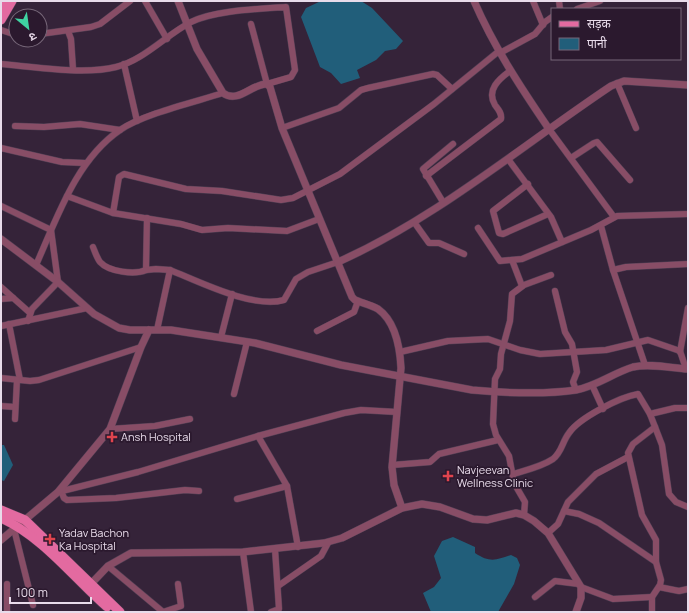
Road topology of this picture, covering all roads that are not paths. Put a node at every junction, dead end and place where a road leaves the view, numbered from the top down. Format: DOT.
graph roads {
  1 [pos="4,1"];
  2 [pos="12,1"];
  3 [pos="130,1"];
  4 [pos="146,1"];
  5 [pos="178,1"];
  6 [pos="474,1"];
  7 [pos="533,1"];
  8 [pos="600,1"];
  9 [pos="286,4"];
  10 [pos="1,7"];
  11 [pos="580,8"];
  12 [pos="551,18"];
  13 [pos="1,20"];
  14 [pos="251,24"];
  15 [pos="543,24"];
  16 [pos="186,25"];
  17 [pos="68,31"];
  18 [pos="48,33"];
  19 [pos="167,39"];
  20 [pos="499,52"];
  21 [pos="1,64"];
  22 [pos="124,64"];
  23 [pos="73,69"];
  24 [pos="510,71"];
  25 [pos="618,83"];
  26 [pos="267,84"];
  27 [pos="688,85"];
  28 [pos="452,89"];
  29 [pos="223,93"];
  30 [pos="137,121"];
  31 [pos="15,126"];
  32 [pos="282,128"];
  33 [pos="636,128"];
  34 [pos="549,129"];
  35 [pos="120,130"];
  36 [pos="453,144"];
  37 [pos="1,148"];
  38 [pos="570,158"];
  39 [pos="508,159"];
  40 [pos="85,163"];
  41 [pos="426,176"];
  42 [pos="630,180"];
  43 [pos="528,184"];
  44 [pos="308,192"];
  45 [pos="67,196"];
  46 [pos="443,202"];
  47 [pos="1,206"];
  48 [pos="113,213"];
  49 [pos="548,214"];
  50 [pos="688,214"];
  51 [pos="614,217"];
  52 [pos="147,218"];
  53 [pos="319,220"];
  54 [pos="414,222"];
  55 [pos="601,226"];
  56 [pos="478,228"];
  57 [pos="51,230"];
  58 [pos="1,239"];
  59 [pos="562,242"];
  60 [pos="93,247"];
  61 [pos="464,254"];
  62 [pos="512,260"];
  63 [pos="338,262"];
  64 [pos="688,264"];
  65 [pos="36,265"];
  66 [pos="146,270"];
  67 [pos="170,270"];
  68 [pos="613,270"];
  69 [pos="552,276"];
  70 [pos="58,282"];
  71 [pos="522,286"];
  72 [pos="1,287"];
  73 [pos="555,291"];
  74 [pos="232,294"];
  75 [pos="13,298"];
  76 [pos="1,299"];
  77 [pos="358,301"];
  78 [pos="87,308"];
  79 [pos="688,308"];
  80 [pos="29,312"];
  81 [pos="28,321"];
  82 [pos="9,324"];
  83 [pos="1,326"];
  84 [pos="149,330"];
  85 [pos="157,330"];
  86 [pos="317,331"];
  87 [pos="221,337"];
  88 [pos="247,342"];
  89 [pos="637,342"];
  90 [pos="504,345"];
  91 [pos="141,347"];
  92 [pos="400,352"];
  93 [pos="680,352"];
  94 [pos="573,353"];
  95 [pos="645,365"];
  96 [pos="687,369"];
  97 [pos="400,377"];
  98 [pos="1,378"];
  99 [pos="18,380"];
  100 [pos="592,385"];
  101 [pos="576,390"];
  102 [pos="494,392"];
  103 [pos="234,394"];
  104 [pos="1,406"];
  105 [pos="16,407"];
  106 [pos="688,408"];
  107 [pos="603,409"];
  108 [pos="398,412"];
  109 [pos="650,414"];
  110 [pos="190,418"];
  111 [pos="15,419"];
  112 [pos="655,427"];
  113 [pos="110,429"];
  114 [pos="258,436"];
  115 [pos="498,440"];
  116 [pos="628,457"];
  117 [pos="392,465"];
  118 [pos="513,474"];
  119 [pos="288,486"];
  120 [pos="199,491"];
  121 [pos="60,492"];
  122 [pos="237,499"];
  123 [pos="688,507"];
  124 [pos="402,508"];
  125 [pos="1,510"];
  126 [pos="564,510"];
  127 [pos="524,515"];
  128 [pos="1,518"];
  129 [pos="25,520"];
  130 [pos="15,527"];
  131 [pos="548,533"];
  132 [pos="1,540"];
  133 [pos="328,543"];
  134 [pos="298,547"];
  135 [pos="275,549"];
  136 [pos="243,552"];
  137 [pos="656,562"];
  138 [pos="108,566"];
  139 [pos="7,584"];
  140 [pos="178,584"];
  141 [pos="580,585"];
  142 [pos="89,586"];
  143 [pos="278,586"];
  144 [pos="659,586"];
  145 [pos="688,589"];
  146 [pos="535,597"];
  147 [pos="652,597"];
  148 [pos="33,604"];
  149 [pos="7,612"];
  150 [pos="112,612"];
  151 [pos="120,612"];
  152 [pos="163,612"];
  153 [pos="251,612"];
  154 [pos="271,612"];
  155 [pos="576,612"];
  156 [pos="652,612"];
  1 -- 10 [label="main road"];
  2 -- 13 [label="main road"];
  3 -- 17 [label="street"];
  4 -- 19 [label="street"];
  5 -- 16 [label="street"];
  6 -- 20 [label="street"];
  7 -- 15 [label="street"];
  8 -- 11 [label="street"];
  9 -- 16 [label="street"];
  9 -- 26 [label="street"];
  12 -- 15 [label="street"];
  14 -- 26 [label="street"];
  15 -- 20 [label="street"];
  16 -- 19 [label="street"];
  16 -- 29 [label="street"];
  17 -- 18 [label="street"];
  17 -- 23 [label="street"];
  19 -- 22 [label="street"];
  20 -- 24 [label="street"];
  20 -- 28 [label="street"];
  21 -- 23 [label="street"];
  22 -- 23 [label="street"];
  22 -- 30 [label="street"];
  24 -- 34 [label="street"];
  24 -- 41 [label="street"];
  25 -- 27 [label="street"];
  25 -- 33 [label="street"];
  25 -- 34 [label="street"];
  26 -- 29 [label="street"];
  26 -- 32 [label="street"];
  28 -- 32 [label="street"];
  28 -- 44 [label="street"];
  29 -- 30 [label="street"];
  30 -- 35 [label="street"];
  31 -- 35 [label="street"];
  32 -- 44 [label="street"];
  34 -- 38 [label="street"];
  34 -- 39 [label="street"];
  35 -- 40 [label="street"];
  36 -- 41 [label="street"];
  37 -- 40 [label="street"];
  38 -- 42 [label="street"];
  38 -- 51 [label="street"];
  39 -- 43 [label="street"];
  39 -- 46 [label="street"];
  40 -- 45 [label="street"];
  41 -- 46 [label="street"];
  43 -- 49 [label="street"];
  43 -- 49 [label="street"];
  44 -- 48 [label="street"];
  44 -- 53 [label="street"];
  45 -- 48 [label="street"];
  45 -- 57 [label="street"];
  46 -- 54 [label="street"];
  47 -- 57 [label="street"];
  48 -- 52 [label="street"];
  49 -- 59 [label="street"];
  50 -- 51 [label="street"];
  51 -- 55 [label="street"];
  52 -- 53 [label="street"];
  52 -- 66 [label="street"];
  53 -- 63 [label="street"];
  54 -- 61 [label="street"];
  54 -- 63 [label="street"];
  55 -- 59 [label="street"];
  55 -- 68 [label="street"];
  56 -- 62 [label="street"];
  57 -- 65 [label="street"];
  57 -- 70 [label="street"];
  58 -- 65 [label="street"];
  59 -- 62 [label="street"];
  60 -- 66 [label="street"];
  62 -- 71 [label="street"];
  63 -- 74 [label="street"];
  63 -- 77 [label="street"];
  64 -- 68 [label="street"];
  65 -- 70 [label="street"];
  66 -- 67 [label="street"];
  67 -- 74 [label="street"];
  67 -- 85 [label="street"];
  68 -- 89 [label="street"];
  69 -- 71 [label="street"];
  70 -- 78 [label="street"];
  70 -- 80 [label="street"];
  71 -- 90 [label="street"];
  72 -- 75 [label="street"];
  73 -- 94 [label="street"];
  74 -- 87 [label="street"];
  75 -- 76 [label="street"];
  75 -- 80 [label="street"];
  77 -- 86 [label="street"];
  77 -- 92 [label="street"];
  78 -- 81 [label="street"];
  78 -- 84 [label="street"];
  79 -- 93 [label="street"];
  80 -- 81 [label="street"];
  81 -- 82 [label="street"];
  82 -- 83 [label="street"];
  82 -- 99 [label="street"];
  84 -- 85 [label="street"];
  84 -- 91 [label="street"];
  85 -- 87 [label="street"];
  87 -- 88 [label="street"];
  88 -- 97 [label="street"];
  88 -- 103 [label="street"];
  89 -- 93 [label="street"];
  89 -- 94 [label="street"];
  89 -- 95 [label="street"];
  90 -- 92 [label="street"];
  90 -- 94 [label="street"];
  90 -- 102 [label="street"];
  91 -- 99 [label="street"];
  91 -- 113 [label="street"];
  92 -- 97 [label="street"];
  93 -- 96 [label="street"];
  94 -- 101 [label="street"];
  95 -- 96 [label="street"];
  95 -- 100 [label="street"];
  97 -- 102 [label="street"];
  97 -- 108 [label="street"];
  98 -- 99 [label="street"];
  99 -- 105 [label="street"];
  100 -- 101 [label="street"];
  100 -- 107 [label="street"];
  101 -- 102 [label="street"];
  102 -- 115 [label="street"];
  104 -- 105 [label="street"];
  105 -- 111 [label="street"];
  106 -- 109 [label="street"];
  107 -- 109 [label="street"];
  107 -- 118 [label="street"];
  108 -- 114 [label="street"];
  108 -- 117 [label="street"];
  109 -- 112 [label="street"];
  110 -- 113 [label="street"];
  112 -- 116 [label="street"];
  112 -- 123 [label="street"];
  113 -- 121 [label="street"];
  114 -- 119 [label="street"];
  114 -- 121 [label="street"];
  115 -- 117 [label="street"];
  115 -- 118 [label="street"];
  116 -- 126 [label="street"];
  116 -- 137 [label="street"];
  117 -- 124 [label="street"];
  118 -- 127 [label="street"];
  119 -- 122 [label="street"];
  119 -- 134 [label="street"];
  120 -- 121 [label="street"];
  121 -- 129 [label="street"];
  124 -- 127 [label="street"];
  124 -- 133 [label="street"];
  125 -- 129 [label="main road"];
  126 -- 131 [label="street"];
  126 -- 137 [label="street"];
  127 -- 131 [label="street"];
  128 -- 130 [label="main road"];
  129 -- 130 [label="street"];
  129 -- 142 [label="main road"];
  130 -- 132 [label="street"];
  130 -- 142 [label="main road"];
  130 -- 148 [label="street"];
  131 -- 141 [label="street"];
  133 -- 134 [label="street"];
  133 -- 143 [label="street"];
  134 -- 135 [label="street"];
  135 -- 136 [label="street"];
  135 -- 143 [label="street"];
  136 -- 138 [label="street"];
  136 -- 153 [label="street"];
  137 -- 144 [label="street"];
  138 -- 142 [label="street"];
  138 -- 152 [label="street"];
  139 -- 149 [label="street"];
  140 -- 152 [label="street"];
  141 -- 146 [label="street"];
  141 -- 147 [label="street"];
  141 -- 155 [label="street"];
  142 -- 150 [label="main road"];
  142 -- 151 [label="main road"];
  143 -- 154 [label="street"];
  144 -- 145 [label="street"];
  144 -- 147 [label="street"];
  147 -- 156 [label="street"];
}
